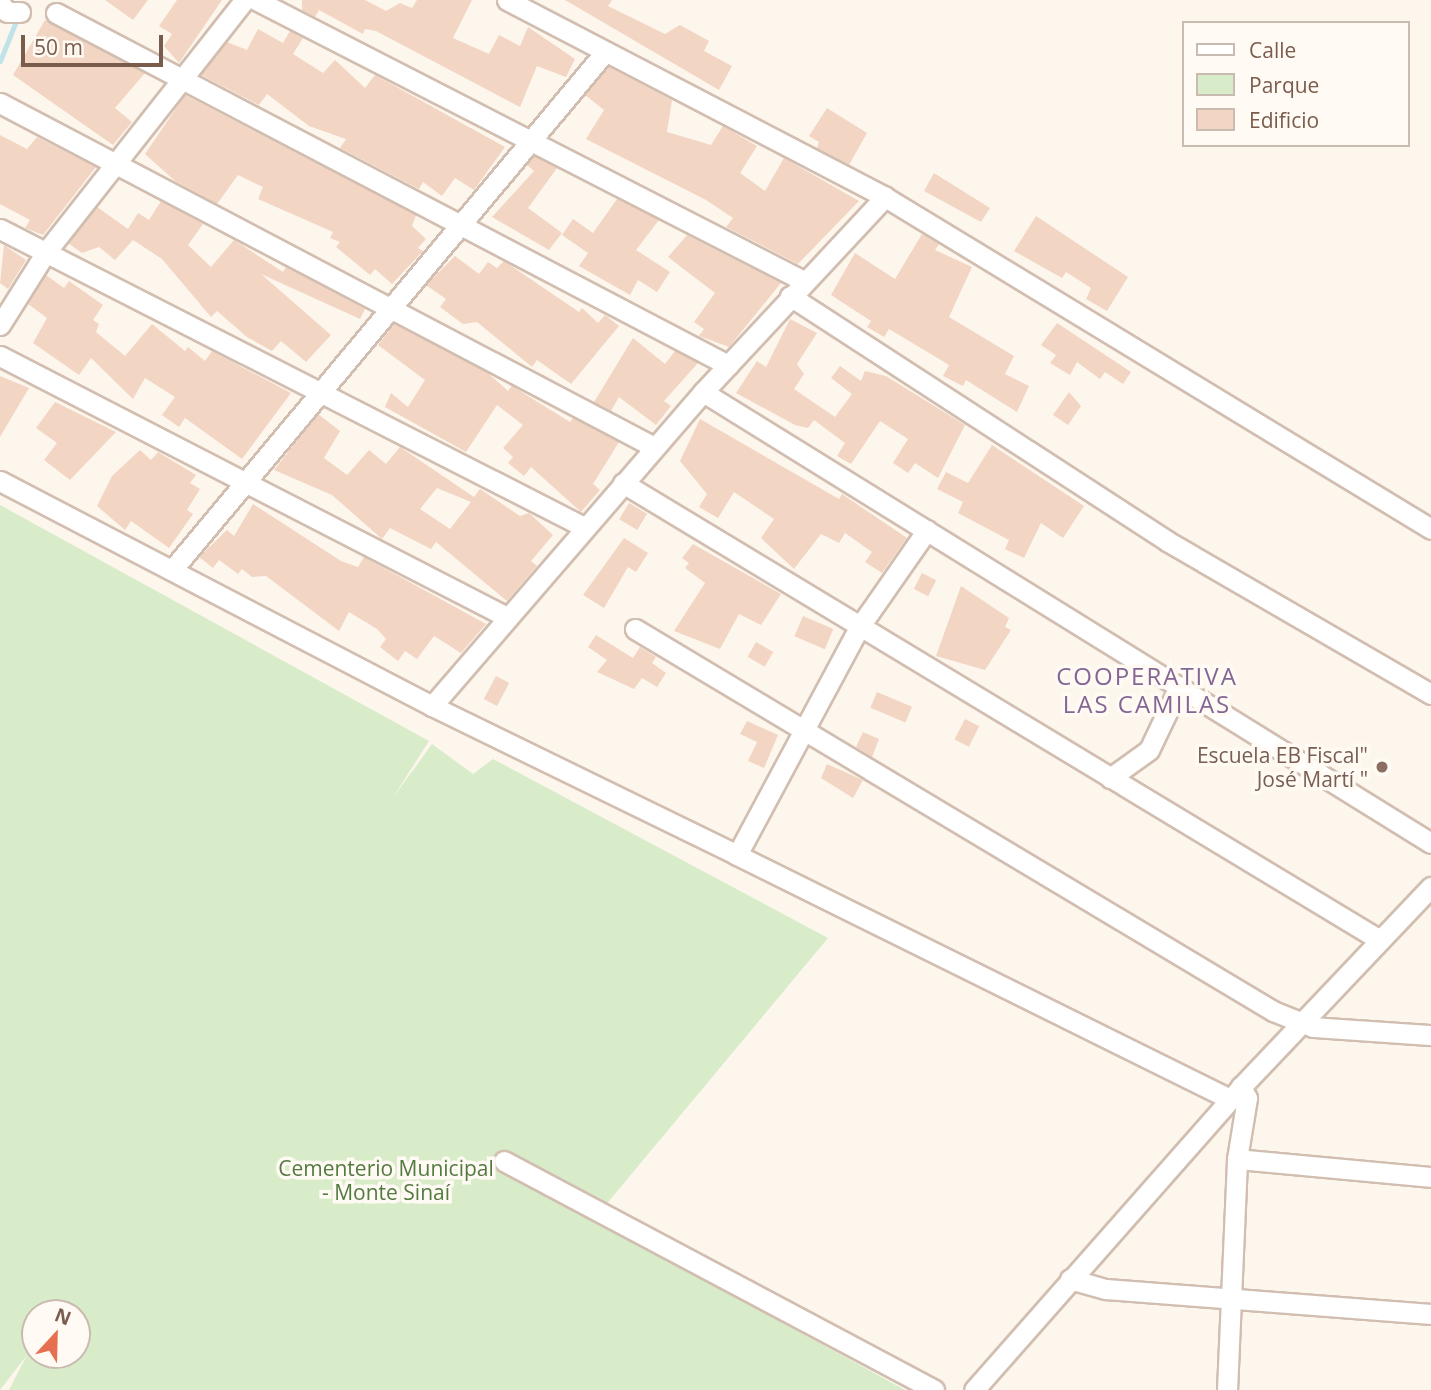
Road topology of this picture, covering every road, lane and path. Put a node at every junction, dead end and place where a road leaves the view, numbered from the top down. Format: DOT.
graph roads {
  1 [pos="244,0"];
  2 [pos="256,0"];
  3 [pos="507,0"];
  4 [pos="0,3"];
  5 [pos="20,12"];
  6 [pos="56,13"];
  7 [pos="605,52"];
  8 [pos="183,77"];
  9 [pos="0,103"];
  10 [pos="530,141"];
  11 [pos="115,162"];
  12 [pos="886,197"];
  13 [pos="461,224"];
  14 [pos="0,229"];
  15 [pos="46,252"];
  16 [pos="804,281"];
  17 [pos="790,296"];
  18 [pos="389,310"];
  19 [pos="0,325"];
  20 [pos="0,356"];
  21 [pos="727,365"];
  22 [pos="320,392"];
  23 [pos="703,392"];
  24 [pos="654,447"];
  25 [pos="0,481"];
  26 [pos="245,482"];
  27 [pos="623,483"];
  28 [pos="584,527"];
  29 [pos="1431,529"];
  30 [pos="927,530"];
  31 [pos="172,570"];
  32 [pos="505,616"];
  33 [pos="860,626"];
  34 [pos="635,629"];
  35 [pos="1179,687"];
  36 [pos="1431,694"];
  37 [pos="432,706"];
  38 [pos="803,730"];
  39 [pos="1110,778"];
  40 [pos="1431,844"];
  41 [pos="737,855"];
  42 [pos="1431,887"];
  43 [pos="1380,940"];
  44 [pos="1303,1020"];
  45 [pos="1431,1035"];
  46 [pos="1235,1093"];
  47 [pos="1237,1159"];
  48 [pos="504,1161"];
  49 [pos="1431,1177"];
  50 [pos="1070,1279"];
  51 [pos="1232,1295"];
  52 [pos="1431,1314"];
  53 [pos="934,1390"];
  54 [pos="974,1390"];
  55 [pos="1227,1390"];
  1 -- 8 [label="street"];
  2 -- 10 [label="street"];
  3 -- 7 [label="street"];
  4 -- 5 [label="street"];
  6 -- 8 [label="street"];
  7 -- 10 [label="street"];
  7 -- 12 [label="street"];
  8 -- 11 [label="street"];
  8 -- 13 [label="street"];
  9 -- 11 [label="street"];
  10 -- 13 [label="street"];
  10 -- 16 [label="street"];
  11 -- 15 [label="street"];
  11 -- 18 [label="street"];
  12 -- 16 [label="street"];
  12 -- 29 [label="street"];
  13 -- 18 [label="street"];
  13 -- 21 [label="street"];
  14 -- 15 [label="street"];
  15 -- 19 [label="street"];
  15 -- 22 [label="street"];
  16 -- 17 [label="street"];
  17 -- 21 [label="street"];
  17 -- 36 [label="street"];
  18 -- 22 [label="street"];
  18 -- 24 [label="street"];
  20 -- 26 [label="street"];
  21 -- 23 [label="street"];
  22 -- 26 [label="street"];
  22 -- 28 [label="street"];
  23 -- 24 [label="street"];
  23 -- 30 [label="street"];
  24 -- 27 [label="street"];
  25 -- 31 [label="street"];
  26 -- 31 [label="street"];
  26 -- 32 [label="street"];
  27 -- 28 [label="street"];
  27 -- 33 [label="street"];
  28 -- 32 [label="street"];
  30 -- 33 [label="street"];
  30 -- 35 [label="street"];
  31 -- 37 [label="street"];
  32 -- 37 [label="street"];
  33 -- 38 [label="street"];
  33 -- 39 [label="street"];
  34 -- 38 [label="street"];
  35 -- 39 [label="street"];
  35 -- 40 [label="street"];
  37 -- 41 [label="street"];
  38 -- 41 [label="street"];
  38 -- 44 [label="street"];
  39 -- 43 [label="street"];
  41 -- 46 [label="street"];
  42 -- 43 [label="street"];
  43 -- 44 [label="street"];
  44 -- 45 [label="street"];
  44 -- 46 [label="street"];
  46 -- 47 [label="street"];
  46 -- 50 [label="street"];
  47 -- 49 [label="street"];
  47 -- 51 [label="street"];
  48 -- 53 [label="street"];
  50 -- 51 [label="street"];
  50 -- 54 [label="street"];
  51 -- 52 [label="street"];
  51 -- 55 [label="street"];
}
